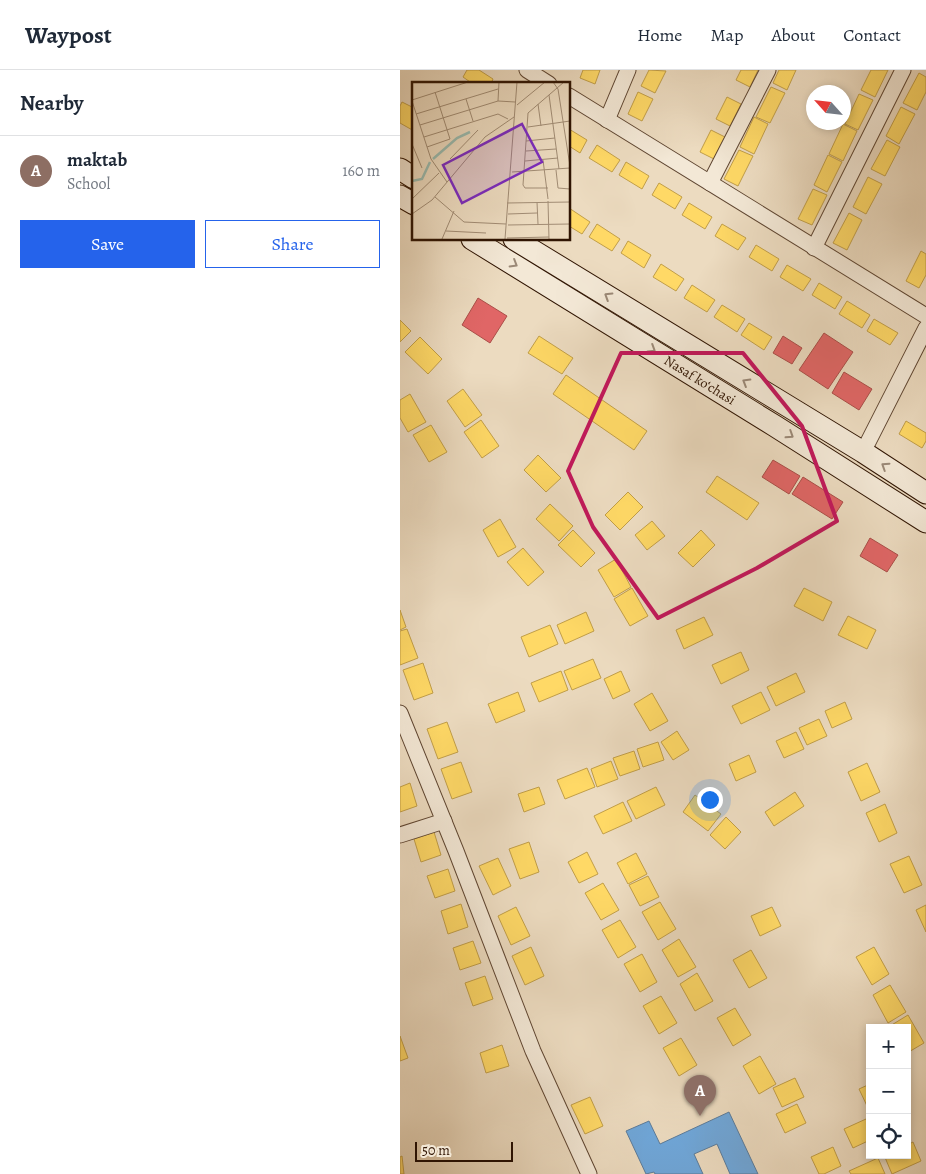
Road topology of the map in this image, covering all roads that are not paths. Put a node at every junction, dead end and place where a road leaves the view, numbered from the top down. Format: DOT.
graph roads {
  1 [pos="527,70"];
  2 [pos="628,70"];
  3 [pos="768,70"];
  4 [pos="903,70"];
  5 [pos="546,82"];
  6 [pos="570,97"];
  7 [pos="606,120"];
  8 [pos="400,170"];
  9 [pos="412,177"];
  10 [pos="710,183"];
  11 [pos="400,196"];
  12 [pos="412,203"];
  13 [pos="474,240"];
  14 [pos="516,240"];
  15 [pos="814,248"];
  16 [pos="926,316"];
  17 [pos="926,328"];
  18 [pos="863,452"];
  19 [pos="926,493"];
  20 [pos="926,522"];
  21 [pos="400,713"];
  22 [pos="444,821"];
  23 [pos="400,835"];
  24 [pos="589,1174"];
  1 -- 5 [label="street"];
  2 -- 7 [label="street"];
  3 -- 10 [label="street"];
  4 -- 15 [label="street"];
  6 -- 7 [label="street"];
  7 -- 10 [label="street"];
  8 -- 9 [label="main road"];
  10 -- 15 [label="street"];
  11 -- 12 [label="main road"];
  13 -- 20 [label="main road, Nasaf ko‘chasi, one-way"];
  18 -- 14 [label="main road, Nasaf ko‘chasi, one-way"];
  15 -- 16 [label="street"];
  17 -- 18 [label="street"];
  19 -- 18 [label="main road, Nasaf ko‘chasi, one-way"];
  21 -- 22 [label="street"];
  22 -- 23 [label="street"];
  22 -- 24 [label="street"];
}
